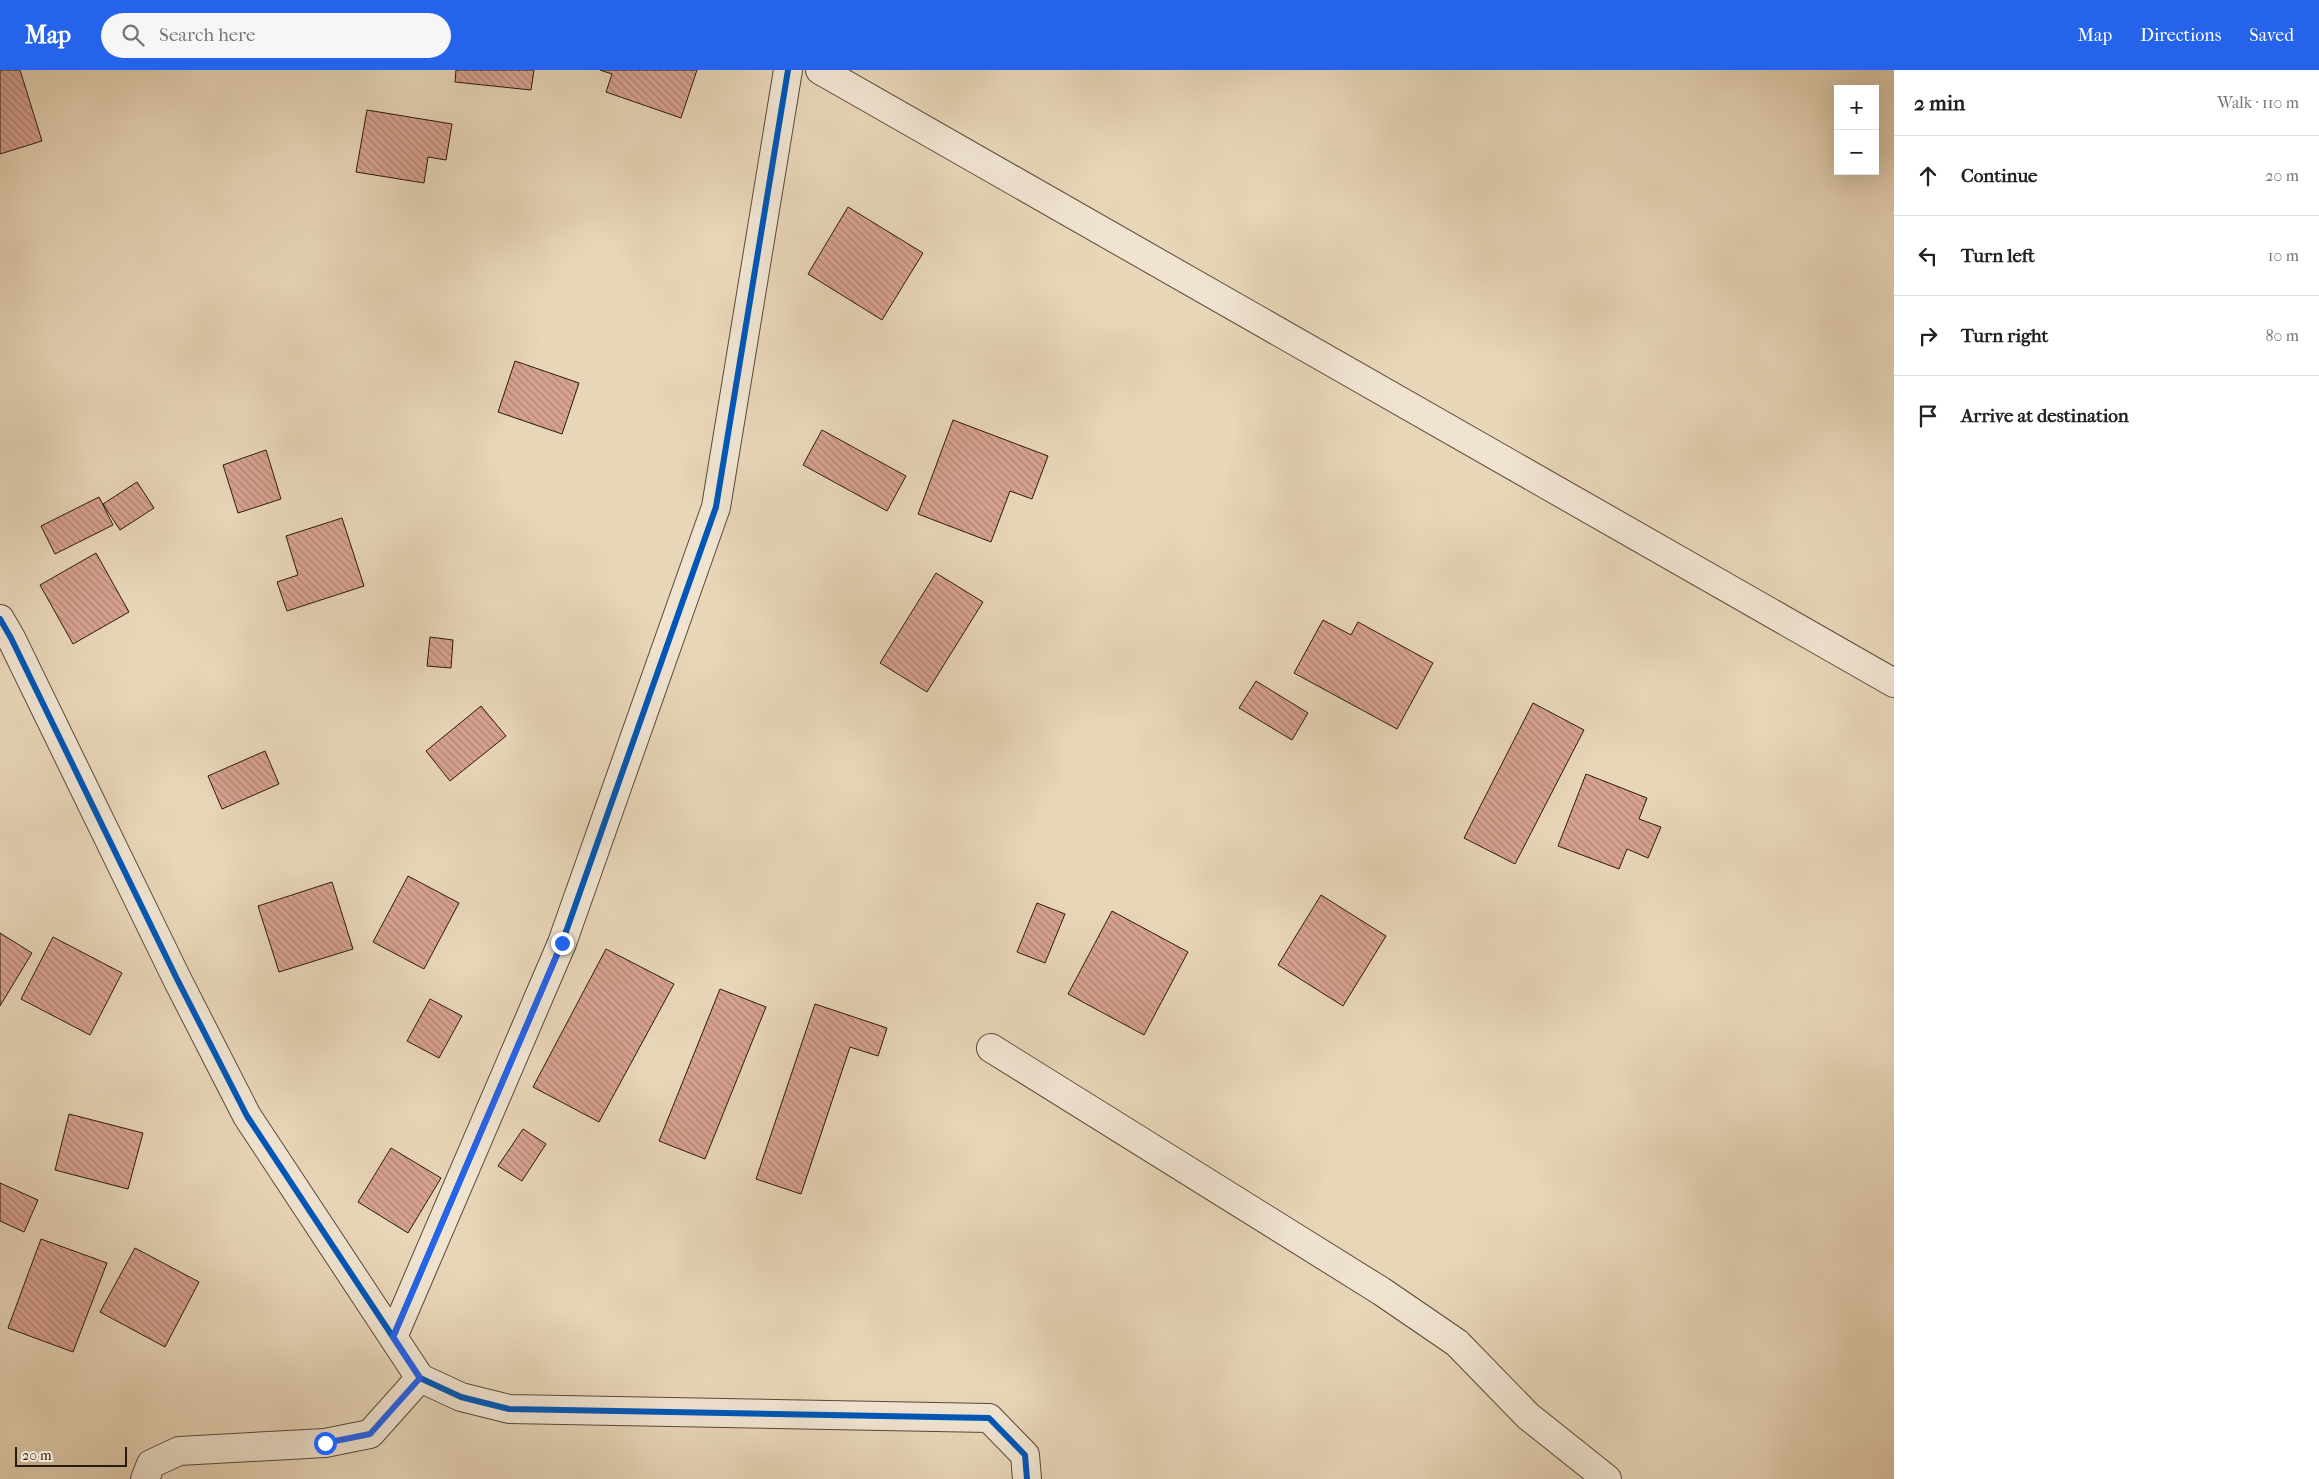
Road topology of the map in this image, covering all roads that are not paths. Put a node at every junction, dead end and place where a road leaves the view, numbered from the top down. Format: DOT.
graph roads {
  1 [pos="788,70"];
  2 [pos="820,70"];
  3 [pos="0,619"];
  4 [pos="1894,683"];
  5 [pos="991,1048"];
  6 [pos="393,1337"];
  7 [pos="420,1378"];
  8 [pos="145,1479"];
  9 [pos="1027,1479"];
  10 [pos="1607,1479"];
  1 -- 6 [label="street"];
  2 -- 4 [label="street"];
  3 -- 6 [label="street"];
  5 -- 10 [label="street"];
  6 -- 7 [label="street"];
  7 -- 8 [label="street"];
  7 -- 9 [label="street"];
}
